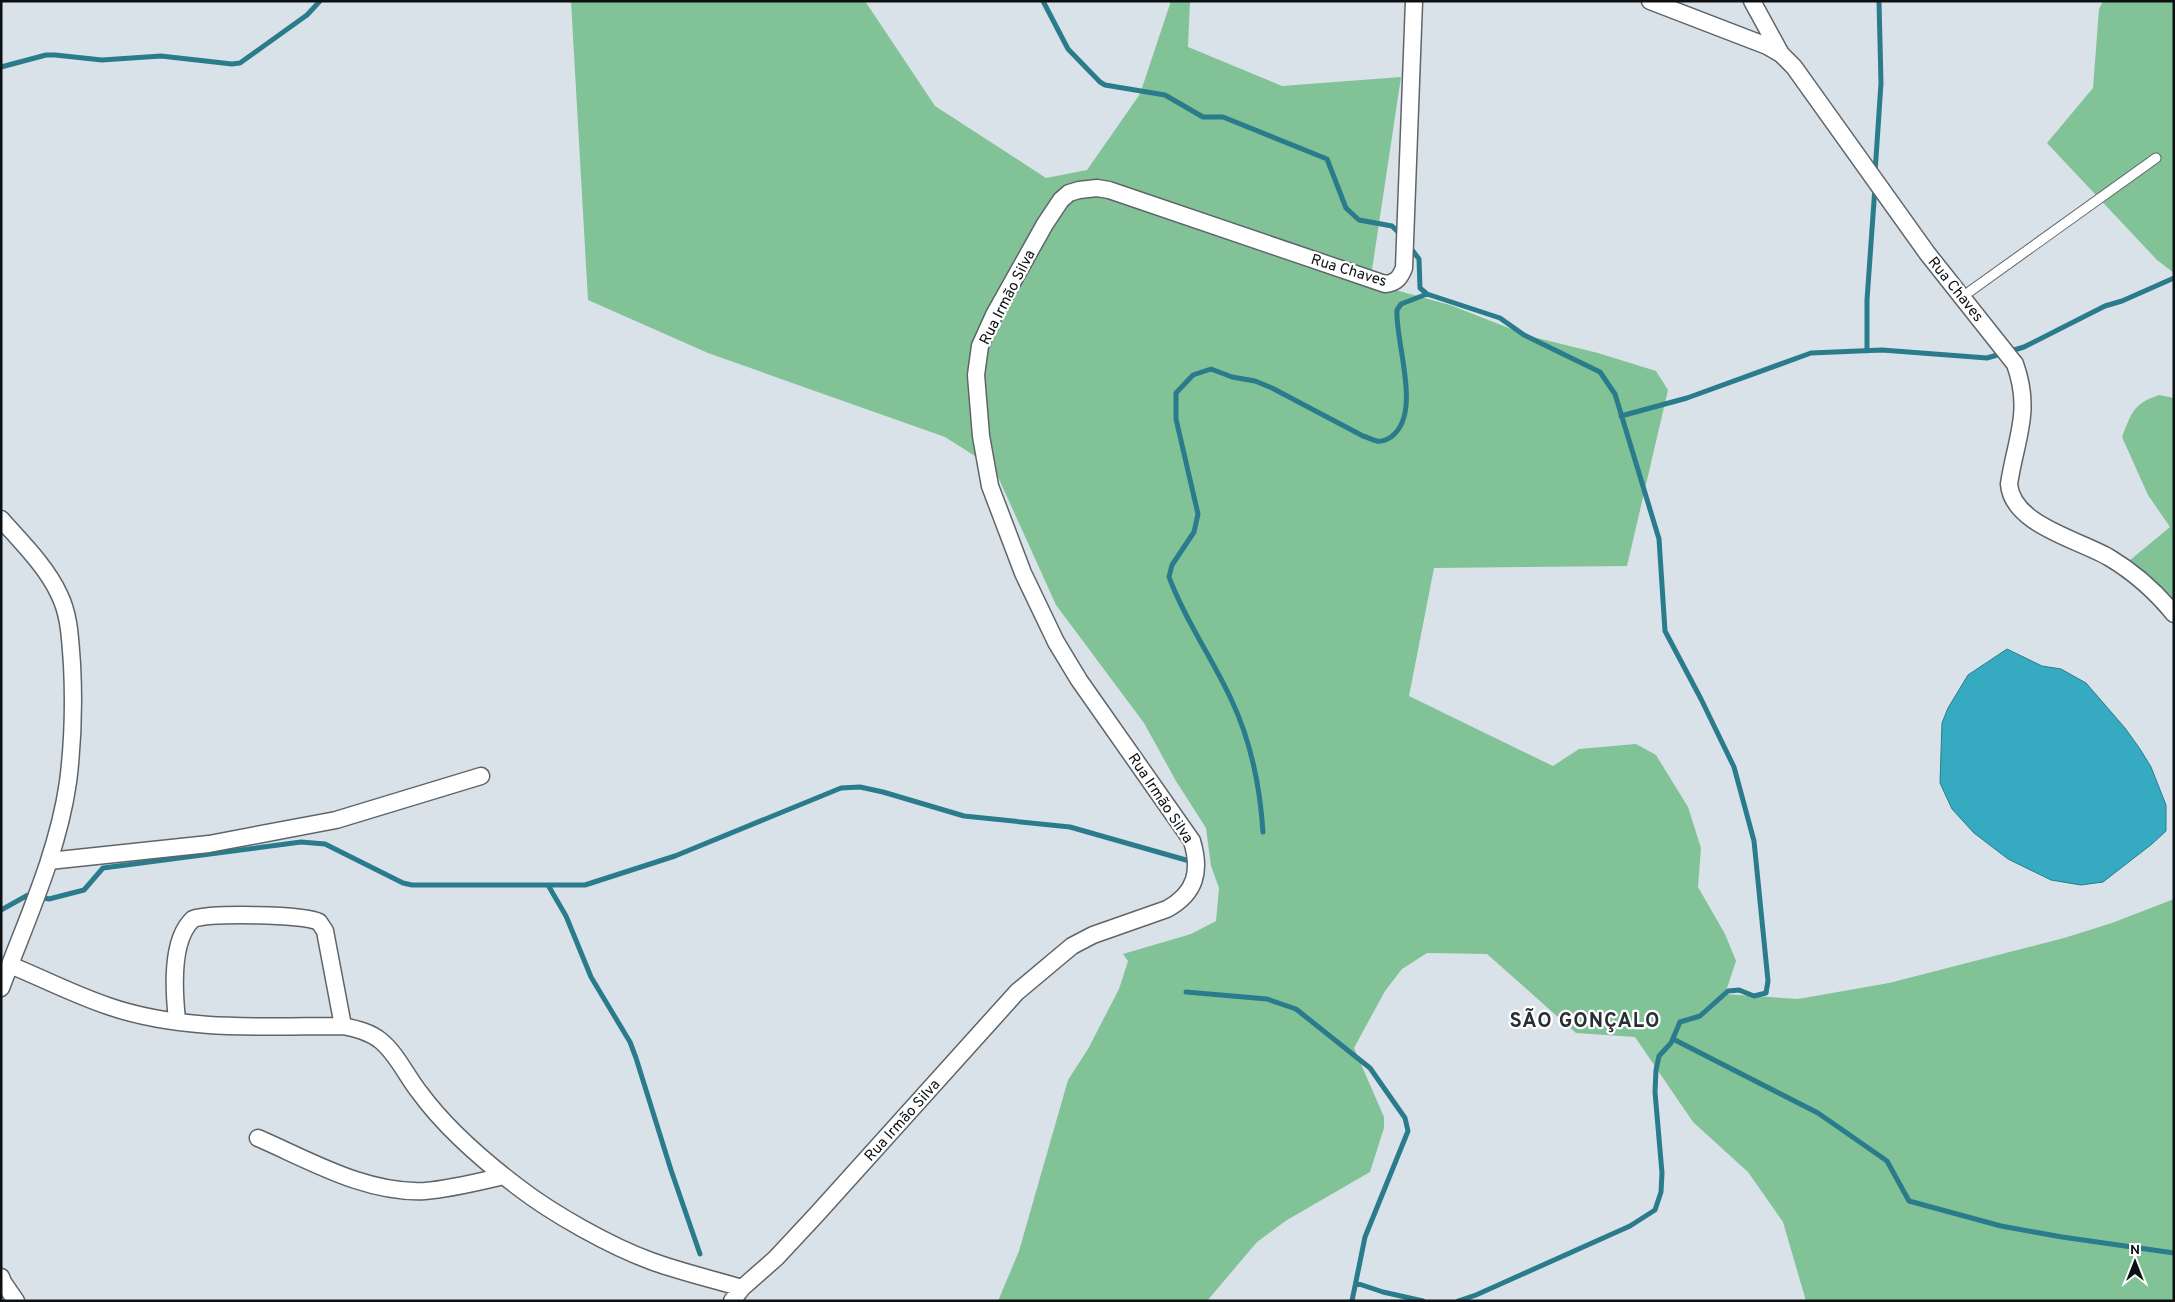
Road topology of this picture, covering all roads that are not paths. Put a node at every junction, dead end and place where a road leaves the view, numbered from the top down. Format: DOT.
graph roads {
  1 [pos="1414,1"];
  2 [pos="1650,1"];
  3 [pos="1752,1"];
  4 [pos="1781,54"];
  5 [pos="2156,158"];
  6 [pos="1089,188"];
  7 [pos="1962,297"];
  8 [pos="1,519"];
  9 [pos="2174,614"];
  10 [pos="481,776"];
  11 [pos="49,861"];
  12 [pos="10,965"];
  13 [pos="1,988"];
  14 [pos="178,1020"];
  15 [pos="343,1026"];
  16 [pos="258,1138"];
  17 [pos="504,1176"];
  18 [pos="2,1280"];
  19 [pos="737,1294"];
  20 [pos="16,1301"];
  1 -- 6 [label="street, Rua Chaves"];
  2 -- 4 [label="street, Rua Chaves"];
  3 -- 4 [label="street"];
  4 -- 7 [label="street, Rua Chaves"];
  5 -- 7 [label="lane"];
  6 -- 19 [label="street, Rua Irmão Silva"];
  7 -- 9 [label="street, Rua Chaves"];
  8 -- 11 [label="street"];
  10 -- 11 [label="street"];
  11 -- 12 [label="street"];
  12 -- 13 [label="street"];
  12 -- 14 [label="street"];
  14 -- 15 [label="street"];
  14 -- 15 [label="street"];
  15 -- 17 [label="street"];
  16 -- 17 [label="street"];
  17 -- 19 [label="street"];
  18 -- 20 [label="street"];
}
